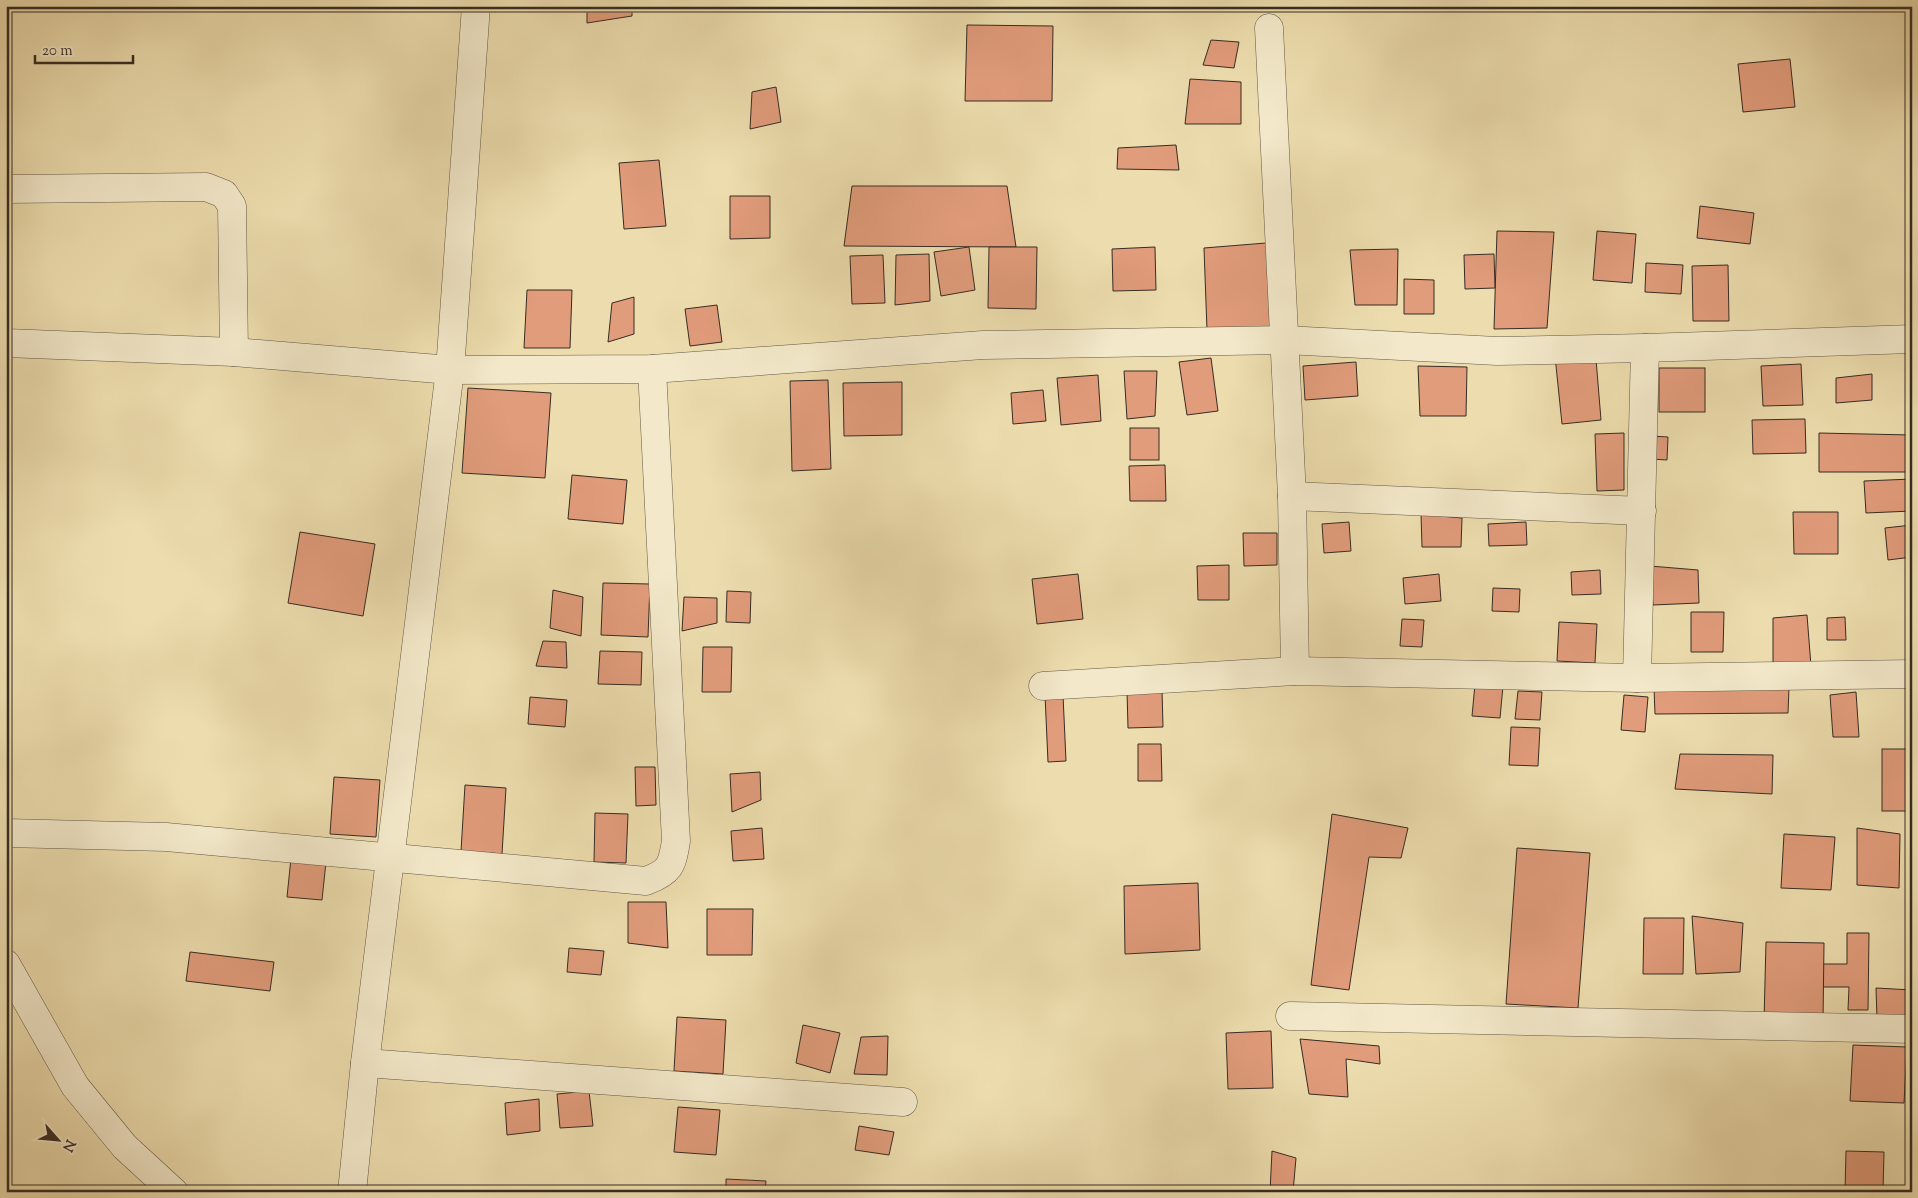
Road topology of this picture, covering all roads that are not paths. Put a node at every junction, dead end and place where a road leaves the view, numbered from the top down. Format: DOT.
graph roads {
  1 [pos="476,6"];
  2 [pos="1269,28"];
  3 [pos="6,190"];
  4 [pos="1912,338"];
  5 [pos="1286,340"];
  6 [pos="6,344"];
  7 [pos="1645,348"];
  8 [pos="234,352"];
  9 [pos="652,369"];
  10 [pos="450,370"];
  11 [pos="1292,496"];
  12 [pos="1642,511"];
  13 [pos="1295,671"];
  14 [pos="1912,674"];
  15 [pos="1637,678"];
  16 [pos="1043,686"];
  17 [pos="6,833"];
  18 [pos="389,858"];
  19 [pos="6,964"];
  20 [pos="1290,1016"];
  21 [pos="1912,1029"];
  22 [pos="364,1063"];
  23 [pos="903,1102"];
  24 [pos="174,1192"];
  25 [pos="352,1192"];
  1 -- 10 [label="street"];
  2 -- 5 [label="street"];
  3 -- 8 [label="street"];
  4 -- 7 [label="street"];
  5 -- 7 [label="street"];
  5 -- 9 [label="street"];
  5 -- 11 [label="street"];
  6 -- 8 [label="street"];
  7 -- 12 [label="street"];
  8 -- 10 [label="street"];
  9 -- 10 [label="street"];
  9 -- 18 [label="street"];
  10 -- 18 [label="street"];
  11 -- 12 [label="street"];
  11 -- 13 [label="street"];
  12 -- 15 [label="street"];
  13 -- 15 [label="street"];
  13 -- 16 [label="street"];
  14 -- 15 [label="street"];
  17 -- 18 [label="street"];
  18 -- 22 [label="street"];
  19 -- 24 [label="street"];
  20 -- 21 [label="street"];
  22 -- 23 [label="street"];
  22 -- 25 [label="street"];
}
